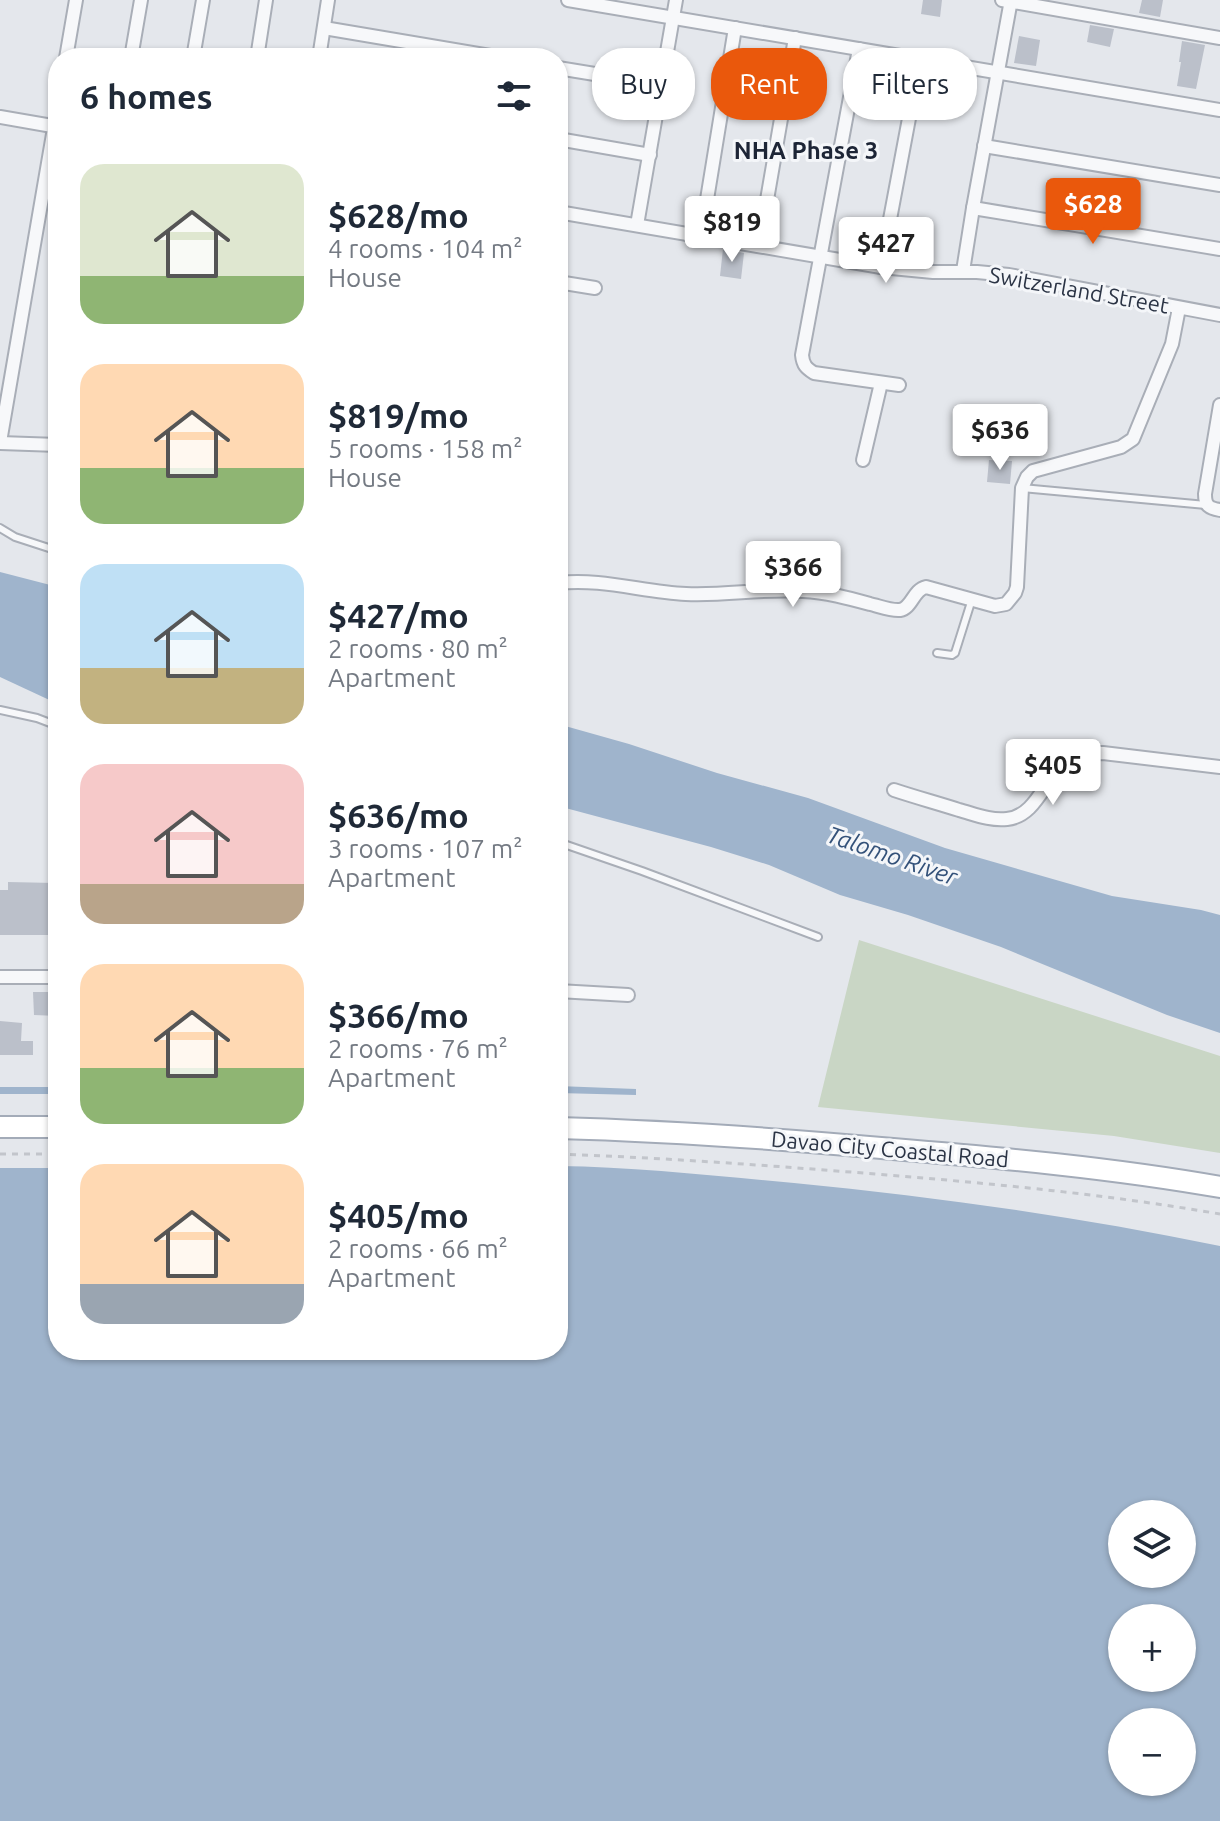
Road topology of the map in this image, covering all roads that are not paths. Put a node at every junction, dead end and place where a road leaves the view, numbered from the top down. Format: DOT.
graph roads {
  1 [pos="76,0"];
  2 [pos="141,0"];
  3 [pos="203,0"];
  4 [pos="266,0"];
  5 [pos="328,0"];
  6 [pos="568,0"];
  7 [pos="676,0"];
  8 [pos="1007,0"];
  9 [pos="673,18"];
  10 [pos="324,28"];
  11 [pos="735,28"];
  12 [pos="795,38"];
  13 [pos="1220,38"];
  14 [pos="68,48"];
  15 [pos="133,48"];
  16 [pos="195,48"];
  17 [pos="259,48"];
  18 [pos="321,48"];
  19 [pos="443,48"];
  20 [pos="668,48"];
  21 [pos="853,48"];
  22 [pos="568,70"];
  23 [pos="977,70"];
  24 [pos="997,73"];
  25 [pos="592,74"];
  26 [pos="1220,110"];
  27 [pos="0,117"];
  28 [pos="656,120"];
  29 [pos="846,120"];
  30 [pos="909,120"];
  31 [pos="48,125"];
  32 [pos="568,141"];
  33 [pos="984,146"];
  34 [pos="650,155"];
  35 [pos="48,171"];
  36 [pos="1220,185"];
  37 [pos="973,208"];
  38 [pos="568,214"];
  39 [pos="637,225"];
  40 [pos="701,236"];
  41 [pos="759,246"];
  42 [pos="1220,249"];
  43 [pos="821,256"];
  44 [pos="881,267"];
  45 [pos="963,271"];
  46 [pos="568,284"];
  47 [pos="595,288"];
  48 [pos="1179,308"];
  49 [pos="1220,315"];
  50 [pos="881,383"];
  51 [pos="899,385"];
  52 [pos="1220,405"];
  53 [pos="0,442"];
  54 [pos="48,444"];
  55 [pos="863,460"];
  56 [pos="1022,488"];
  57 [pos="1206,505"];
  58 [pos="1220,510"];
  59 [pos="0,528"];
  60 [pos="48,548"];
  61 [pos="568,582"];
  62 [pos="972,599"];
  63 [pos="937,653"];
  64 [pos="0,710"];
  65 [pos="48,722"];
  66 [pos="1220,767"];
  67 [pos="894,790"];
  68 [pos="568,845"];
  69 [pos="818,937"];
  70 [pos="0,977"];
  71 [pos="48,977"];
  72 [pos="568,992"];
  73 [pos="628,995"];
  74 [pos="0,1127"];
  75 [pos="48,1127"];
  76 [pos="568,1128"];
  77 [pos="1220,1187"];
  1 -- 14 [label="street"];
  2 -- 15 [label="street"];
  3 -- 16 [label="street"];
  4 -- 17 [label="street"];
  5 -- 10 [label="street"];
  6 -- 9 [label="street"];
  7 -- 9 [label="street"];
  8 -- 13 [label="street"];
  8 -- 24 [label="street"];
  9 -- 11 [label="street"];
  9 -- 20 [label="street"];
  10 -- 18 [label="street"];
  10 -- 19 [label="street"];
  11 -- 12 [label="street"];
  11 -- 40 [label="street"];
  12 -- 21 [label="street"];
  12 -- 41 [label="street"];
  22 -- 25 [label="street"];
  23 -- 24 [label="street"];
  24 -- 26 [label="street"];
  24 -- 33 [label="street"];
  27 -- 31 [label="street"];
  28 -- 34 [label="street"];
  29 -- 43 [label="street"];
  30 -- 44 [label="street"];
  32 -- 34 [label="street"];
  33 -- 36 [label="street"];
  33 -- 37 [label="street"];
  34 -- 39 [label="street"];
  35 -- 53 [label="street"];
  37 -- 42 [label="street"];
  37 -- 45 [label="street"];
  38 -- 39 [label="street, Switzerland Street"];
  39 -- 40 [label="street, Switzerland Street"];
  40 -- 41 [label="street, Switzerland Street"];
  41 -- 43 [label="street, Switzerland Street"];
  43 -- 44 [label="street, Switzerland Street"];
  43 -- 50 [label="street"];
  44 -- 45 [label="street, Switzerland Street"];
  45 -- 48 [label="street, Switzerland Street"];
  46 -- 47 [label="street"];
  48 -- 49 [label="street, Switzerland Street"];
  48 -- 56 [label="street"];
  50 -- 51 [label="street"];
  50 -- 55 [label="street"];
  52 -- 57 [label="street"];
  53 -- 54 [label="street"];
  56 -- 57 [label="lane"];
  56 -- 62 [label="street"];
  57 -- 58 [label="street"];
  59 -- 60 [label="lane"];
  61 -- 62 [label="street"];
  62 -- 63 [label="lane"];
  64 -- 65 [label="lane"];
  66 -- 67 [label="street"];
  68 -- 69 [label="lane"];
  70 -- 71 [label="street"];
  72 -- 73 [label="street"];
  74 -- 75 [label="main road"];
  76 -- 77 [label="main road, Davao City Coastal Road"];
}
